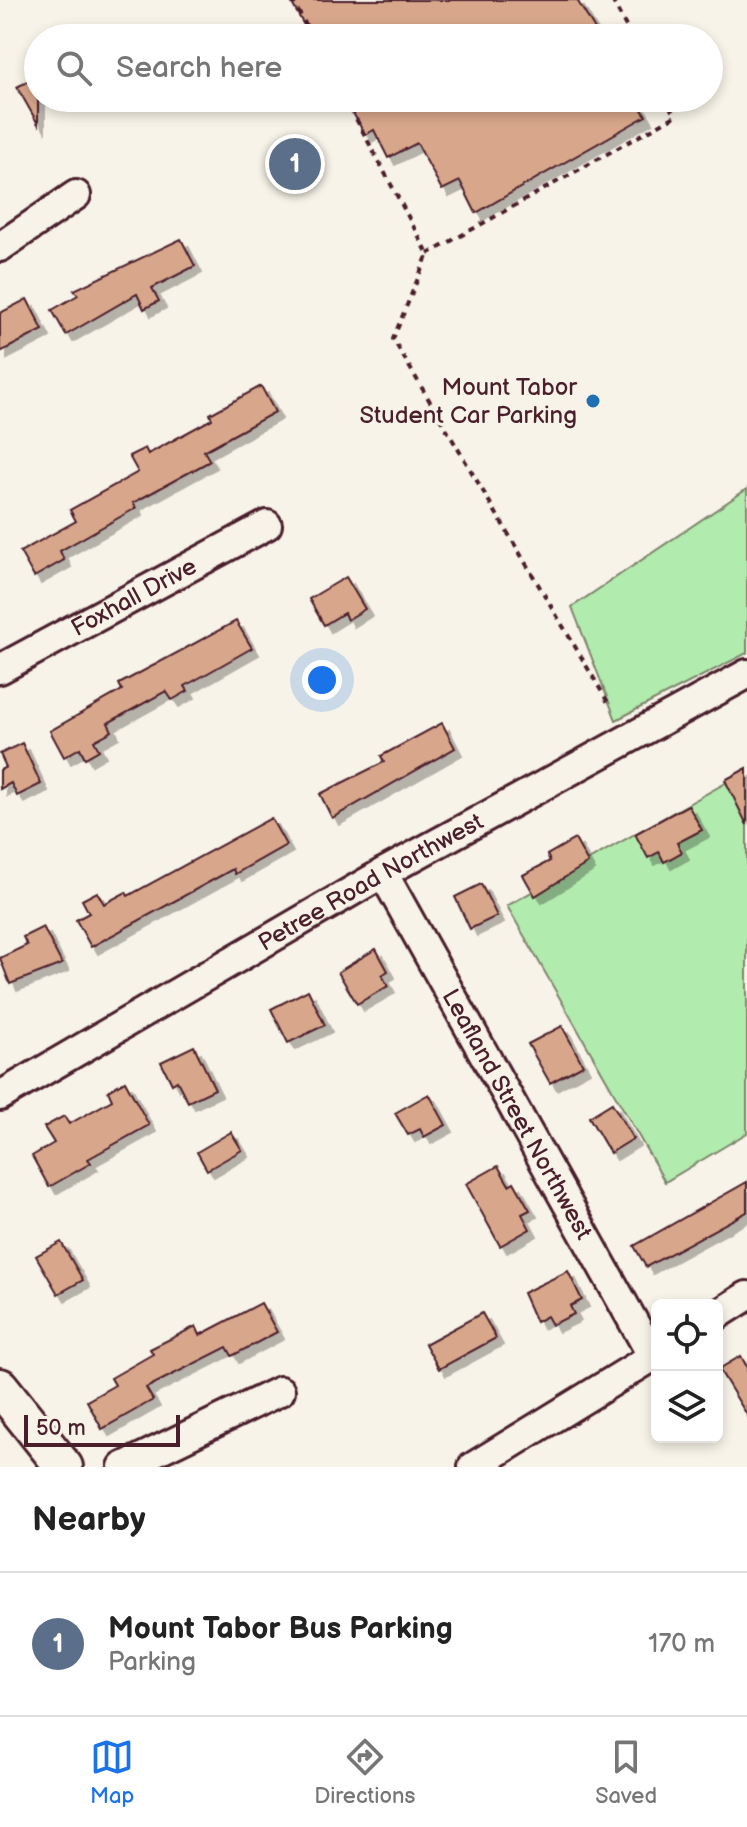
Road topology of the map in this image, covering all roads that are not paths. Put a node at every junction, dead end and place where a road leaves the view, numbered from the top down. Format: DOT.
graph roads {
  1 [pos="76,195"];
  2 [pos="0,247"];
  3 [pos="267,525"];
  4 [pos="0,669"];
  5 [pos="747,674"];
  6 [pos="383,873"];
  7 [pos="0,1096"];
  8 [pos="747,1296"];
  9 [pos="723,1311"];
  10 [pos="651,1348"];
  11 [pos="651,1357"];
  12 [pos="0,1387"];
  13 [pos="280,1391"];
  14 [pos="64,1467"];
  15 [pos="123,1467"];
  16 [pos="473,1467"];
  1 -- 2 [label="street"];
  3 -- 4 [label="street, Foxhall Drive"];
  5 -- 6 [label="street, Petree Road Northwest"];
  6 -- 7 [label="street, Petree Road Northwest"];
  6 -- 10 [label="street, Leafland Street Northwest"];
  8 -- 9 [label="street"];
  11 -- 16 [label="street"];
  12 -- 14 [label="main road"];
  13 -- 15 [label="street"];
}
